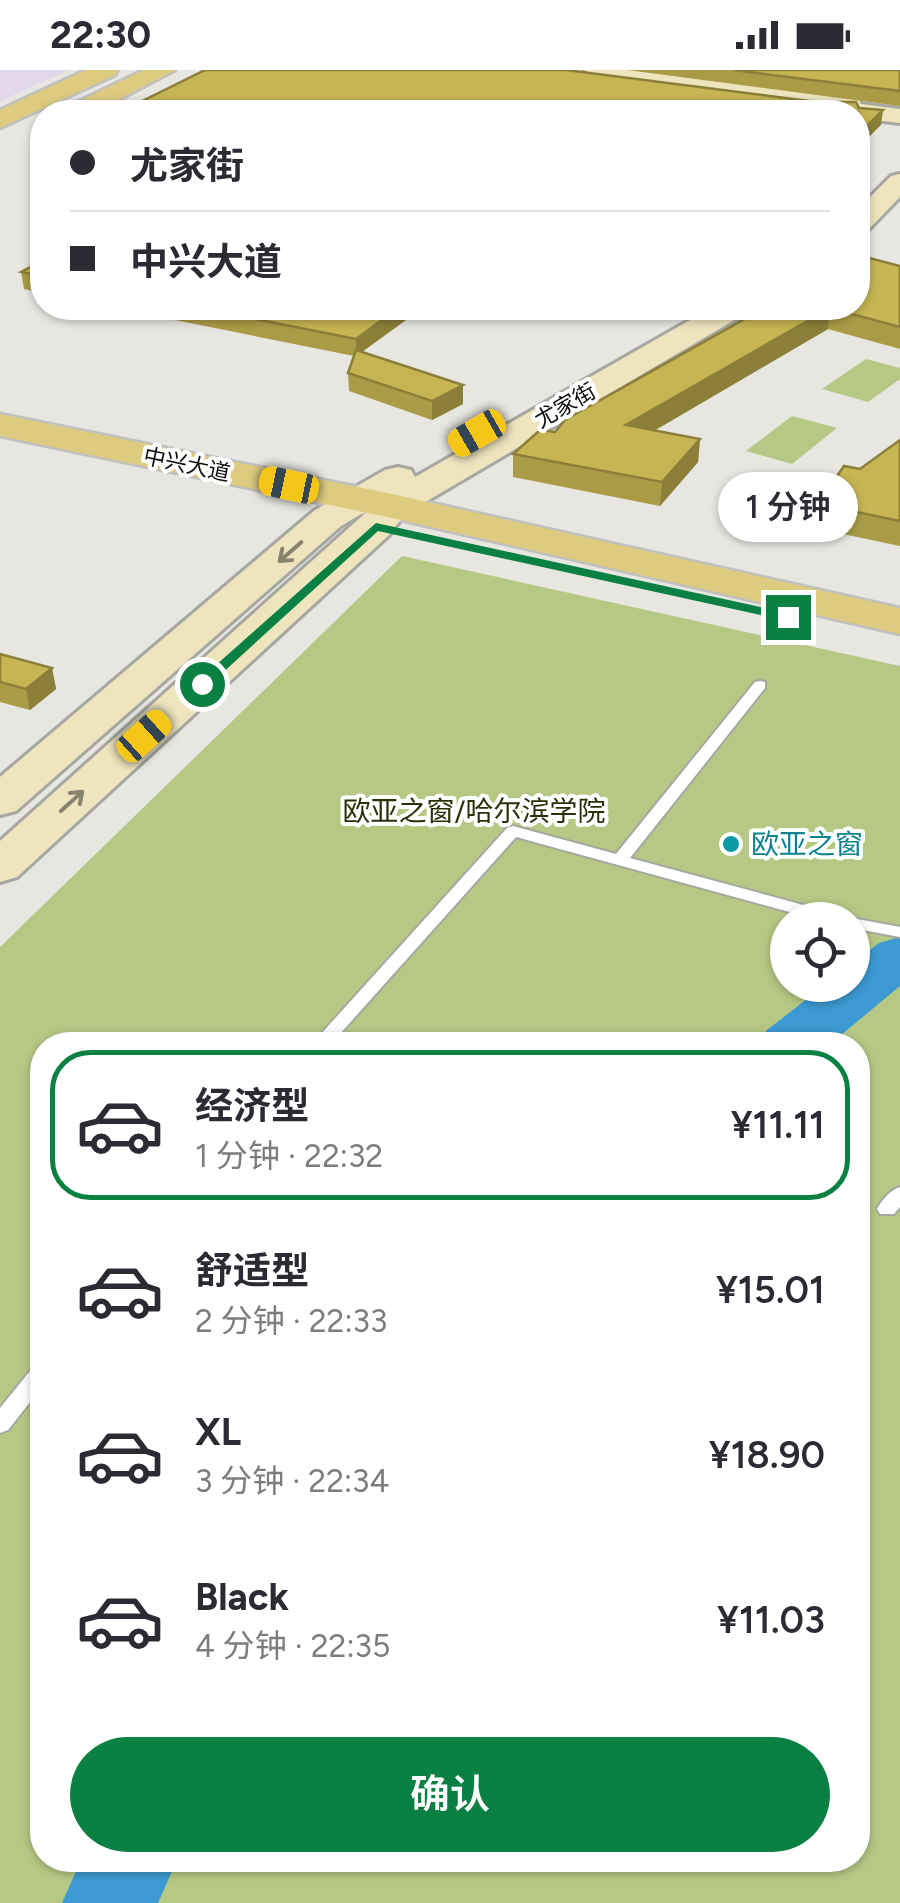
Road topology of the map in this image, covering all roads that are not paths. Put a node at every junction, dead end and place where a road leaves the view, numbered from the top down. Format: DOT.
graph roads {
  1 [pos="106,70"];
  2 [pos="163,70"];
  3 [pos="588,72"];
  4 [pos="42,100"];
  5 [pos="100,100"];
  6 [pos="806,100"];
  7 [pos="30,106"];
  8 [pos="870,108"];
  9 [pos="900,112"];
  10 [pos="0,120"];
  11 [pos="30,134"];
  12 [pos="0,149"];
  13 [pos="900,166"];
  14 [pos="900,182"];
  15 [pos="870,196"];
  16 [pos="870,212"];
  17 [pos="685,320"];
  18 [pos="710,320"];
  19 [pos="0,425"];
  20 [pos="0,447"];
  21 [pos="364,513"];
  22 [pos="900,621"];
  23 [pos="900,641"];
  24 [pos="760,685"];
  25 [pos="0,801"];
  26 [pos="618,861"];
  27 [pos="0,867"];
  28 [pos="770,904"];
  29 [pos="870,926"];
  30 [pos="900,932"];
  31 [pos="332,1032"];
  32 [pos="30,1387"];
  33 [pos="0,1424"];
  1 -- 4 [label="main road"];
  2 -- 5 [label="main road"];
  3 -- 6 [label="main road"];
  7 -- 10 [label="main road"];
  8 -- 9 [label="main road"];
  11 -- 12 [label="main road"];
  13 -- 15 [label="main road"];
  14 -- 16 [label="main road"];
  17 -- 21 [label="main road, 尤家街"];
  18 -- 21 [label="main road, 尤家街"];
  19 -- 21 [label="main road, 中兴大道"];
  20 -- 21 [label="main road, 中兴大道"];
  21 -- 22 [label="main road, 中兴大道"];
  21 -- 23 [label="main road, 中兴大道"];
  21 -- 25 [label="main road, 尤家街, one-way"];
  27 -- 21 [label="main road, 尤家街, one-way"];
  24 -- 26 [label="lane"];
  26 -- 28 [label="lane"];
  26 -- 31 [label="lane"];
  29 -- 30 [label="lane"];
  32 -- 33 [label="lane"];
}
